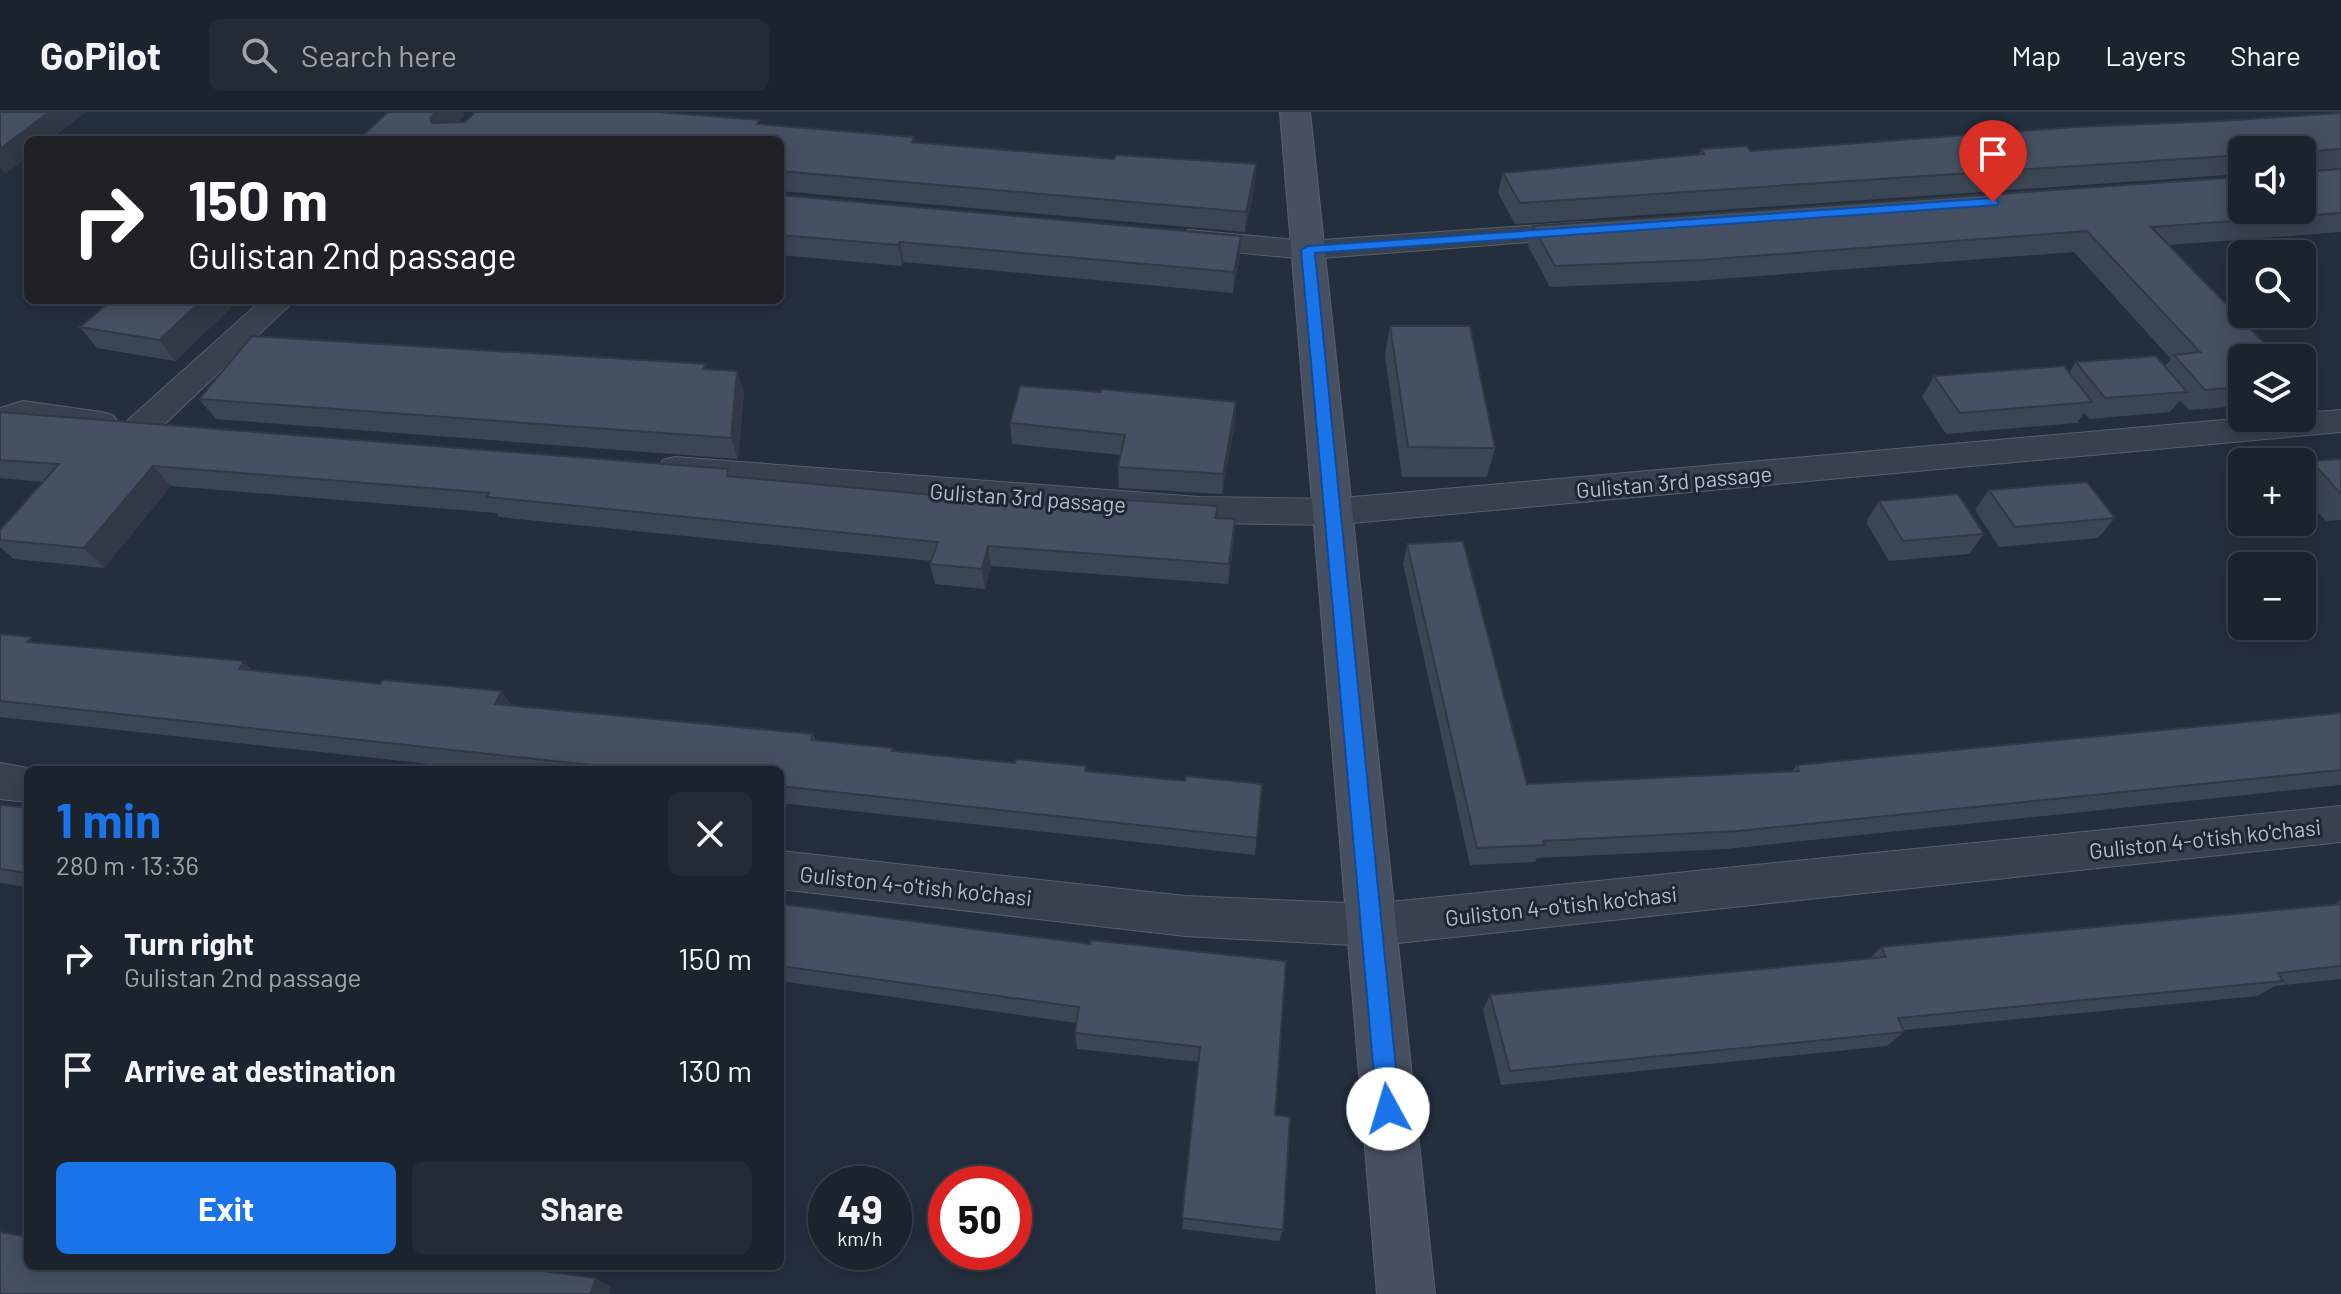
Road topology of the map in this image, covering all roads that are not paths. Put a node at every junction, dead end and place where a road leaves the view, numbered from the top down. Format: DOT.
graph roads {
  1 [pos="1295,112"];
  2 [pos="1609,229"];
  3 [pos="1165,237"];
  4 [pos="1308,250"];
  5 [pos="276,304"];
  6 [pos="1,419"];
  7 [pos="2341,421"];
  8 [pos="140,428"];
  9 [pos="188,432"];
  10 [pos="646,467"];
  11 [pos="1331,512"];
  12 [pos="0,781"];
  13 [pos="24,784"];
  14 [pos="2341,824"];
  15 [pos="784,870"];
  16 [pos="1370,925"];
  17 [pos="1406,1294"];
  1 -- 4 [label="main road"];
  2 -- 4 [label="street"];
  3 -- 4 [label="street"];
  4 -- 11 [label="main road"];
  5 -- 8 [label="street"];
  6 -- 8 [label="street"];
  7 -- 11 [label="street, Gulistan 3rd passage"];
  8 -- 9 [label="street"];
  10 -- 11 [label="street, Gulistan 3rd passage"];
  11 -- 16 [label="main road"];
  12 -- 13 [label="street"];
  14 -- 16 [label="street, Guliston 4-o'tish ko'chasi"];
  15 -- 16 [label="street, Guliston 4-o'tish ko'chasi"];
  16 -- 17 [label="main road"];
}
